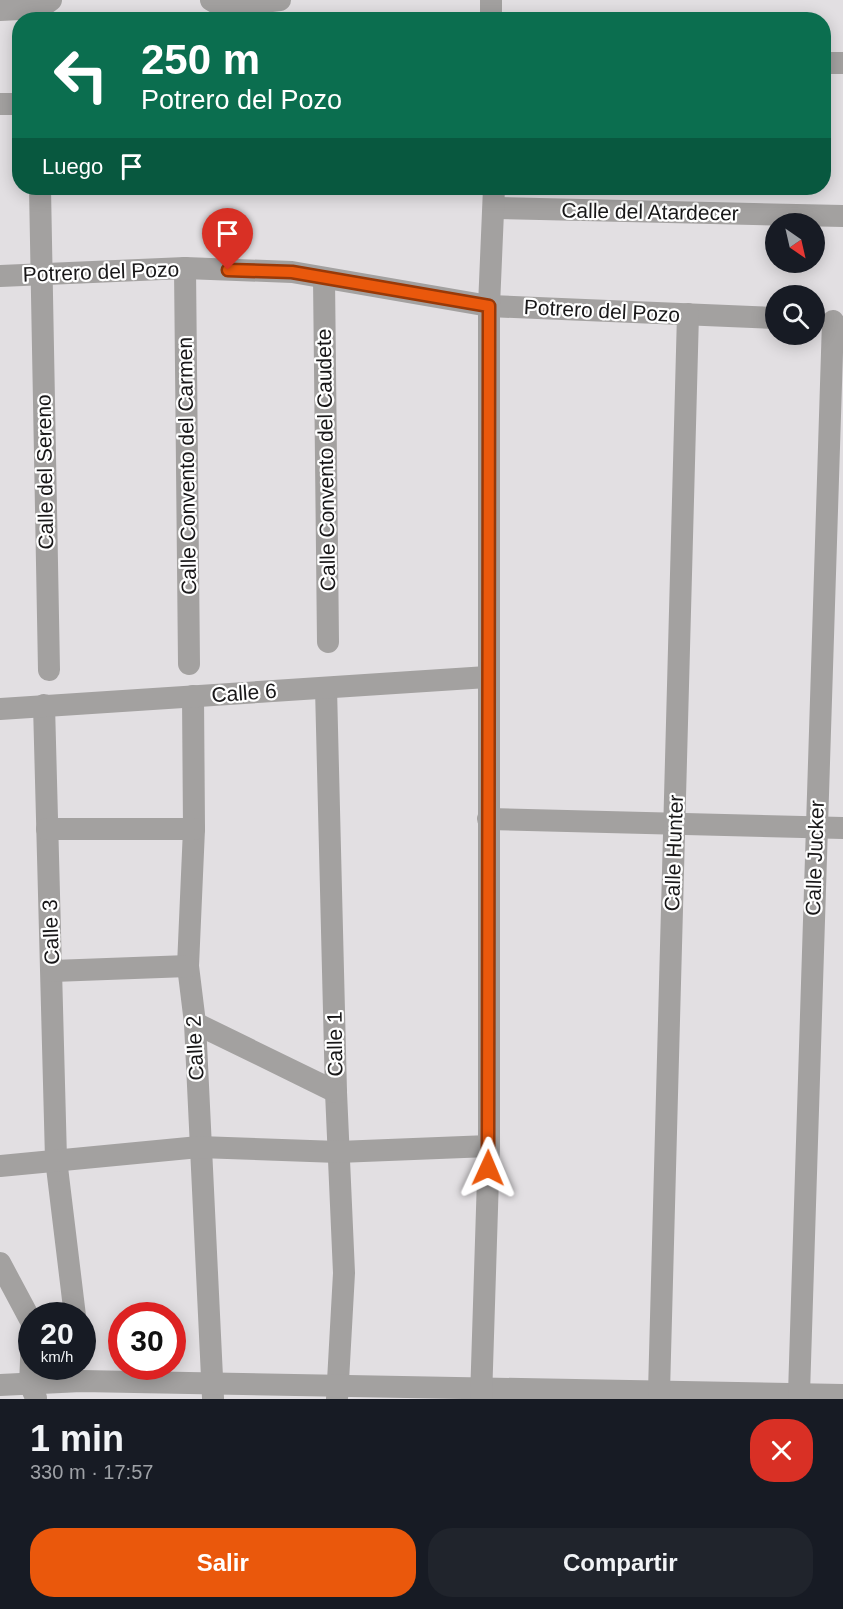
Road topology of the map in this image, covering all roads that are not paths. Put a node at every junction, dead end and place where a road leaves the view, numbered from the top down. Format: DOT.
graph roads {
  1 [pos="51,0"];
  2 [pos="211,0"];
  3 [pos="280,0"];
  4 [pos="0,9"];
  5 [pos="39,195"];
  6 [pos="494,198"];
  7 [pos="843,216"];
  8 [pos="185,268"];
  9 [pos="41,273"];
  10 [pos="0,276"];
  11 [pos="324,278"];
  12 [pos="489,306"];
  13 [pos="688,314"];
  14 [pos="765,318"];
  15 [pos="830,321"];
  16 [pos="328,642"];
  17 [pos="189,663"];
  18 [pos="49,670"];
  19 [pos="488,677"];
  20 [pos="326,688"];
  21 [pos="193,696"];
  22 [pos="44,705"];
  23 [pos="0,709"];
  24 [pos="488,819"];
  25 [pos="675,824"];
  26 [pos="816,827"];
  27 [pos="843,828"];
  28 [pos="47,829"];
  29 [pos="194,829"];
  30 [pos="188,966"];
  31 [pos="53,971"];
  32 [pos="195,1023"];
  33 [pos="336,1092"];
  34 [pos="489,1146"];
  35 [pos="199,1147"];
  36 [pos="338,1152"];
  37 [pos="56,1159"];
  38 [pos="0,1166"];
  39 [pos="0,1263"];
  40 [pos="21,1302"];
  41 [pos="73,1302"];
  42 [pos="96,1376"];
  43 [pos="64,1380"];
  44 [pos="0,1385"];
  45 [pos="33,1391"];
  46 [pos="213,1391"];
  47 [pos="659,1392"];
  48 [pos="337,1393"];
  49 [pos="481,1394"];
  50 [pos="799,1394"];
  51 [pos="843,1395"];
  52 [pos="732,1396"];
  1 -- 4 [label="street"];
  2 -- 3 [label="street"];
  5 -- 9 [label="street, Calle del Sereno"];
  6 -- 7 [label="street, Calle del Atardecer"];
  6 -- 12 [label="street"];
  8 -- 9 [label="street, Potrero del Pozo"];
  8 -- 11 [label="street, Potrero del Pozo"];
  8 -- 17 [label="street, Calle Convento del Carmen"];
  9 -- 10 [label="street, Potrero del Pozo"];
  9 -- 18 [label="street, Calle del Sereno"];
  11 -- 12 [label="street, Potrero del Pozo"];
  11 -- 16 [label="street, Calle Convento del Caudete"];
  12 -- 13 [label="street, Potrero del Pozo"];
  12 -- 19 [label="street"];
  13 -- 14 [label="street, Potrero del Pozo"];
  13 -- 25 [label="street, Calle Hunter"];
  15 -- 26 [label="street, Calle Jucker"];
  19 -- 20 [label="street, Calle 6"];
  19 -- 24 [label="street"];
  20 -- 21 [label="street, Calle 6"];
  20 -- 33 [label="street, Calle 1"];
  21 -- 22 [label="street, Calle 6"];
  21 -- 29 [label="street, Calle 2"];
  22 -- 23 [label="street, Calle 6"];
  22 -- 28 [label="street, Calle 3"];
  24 -- 25 [label="street"];
  24 -- 34 [label="street"];
  25 -- 26 [label="street"];
  25 -- 47 [label="street, Calle Hunter"];
  26 -- 27 [label="street"];
  26 -- 50 [label="street, Calle Jucker"];
  28 -- 29 [label="street"];
  28 -- 31 [label="street, Calle 3"];
  29 -- 30 [label="street, Calle 2"];
  30 -- 31 [label="street"];
  30 -- 32 [label="street, Calle 2"];
  31 -- 37 [label="street, Calle 3"];
  32 -- 33 [label="street"];
  32 -- 35 [label="street, Calle 2"];
  33 -- 36 [label="street, Calle 1"];
  34 -- 36 [label="street"];
  34 -- 49 [label="street"];
  35 -- 36 [label="street"];
  35 -- 37 [label="street"];
  35 -- 46 [label="street, Calle 2"];
  36 -- 48 [label="street, Calle 1"];
  37 -- 38 [label="street"];
  37 -- 41 [label="street, Calle 3"];
  39 -- 40 [label="street"];
  42 -- 46 [label="street"];
  43 -- 45 [label="street"];
  44 -- 45 [label="street"];
  46 -- 48 [label="street"];
  47 -- 49 [label="street"];
  47 -- 52 [label="street"];
  48 -- 49 [label="street"];
  50 -- 51 [label="street"];
  50 -- 52 [label="street"];
}
